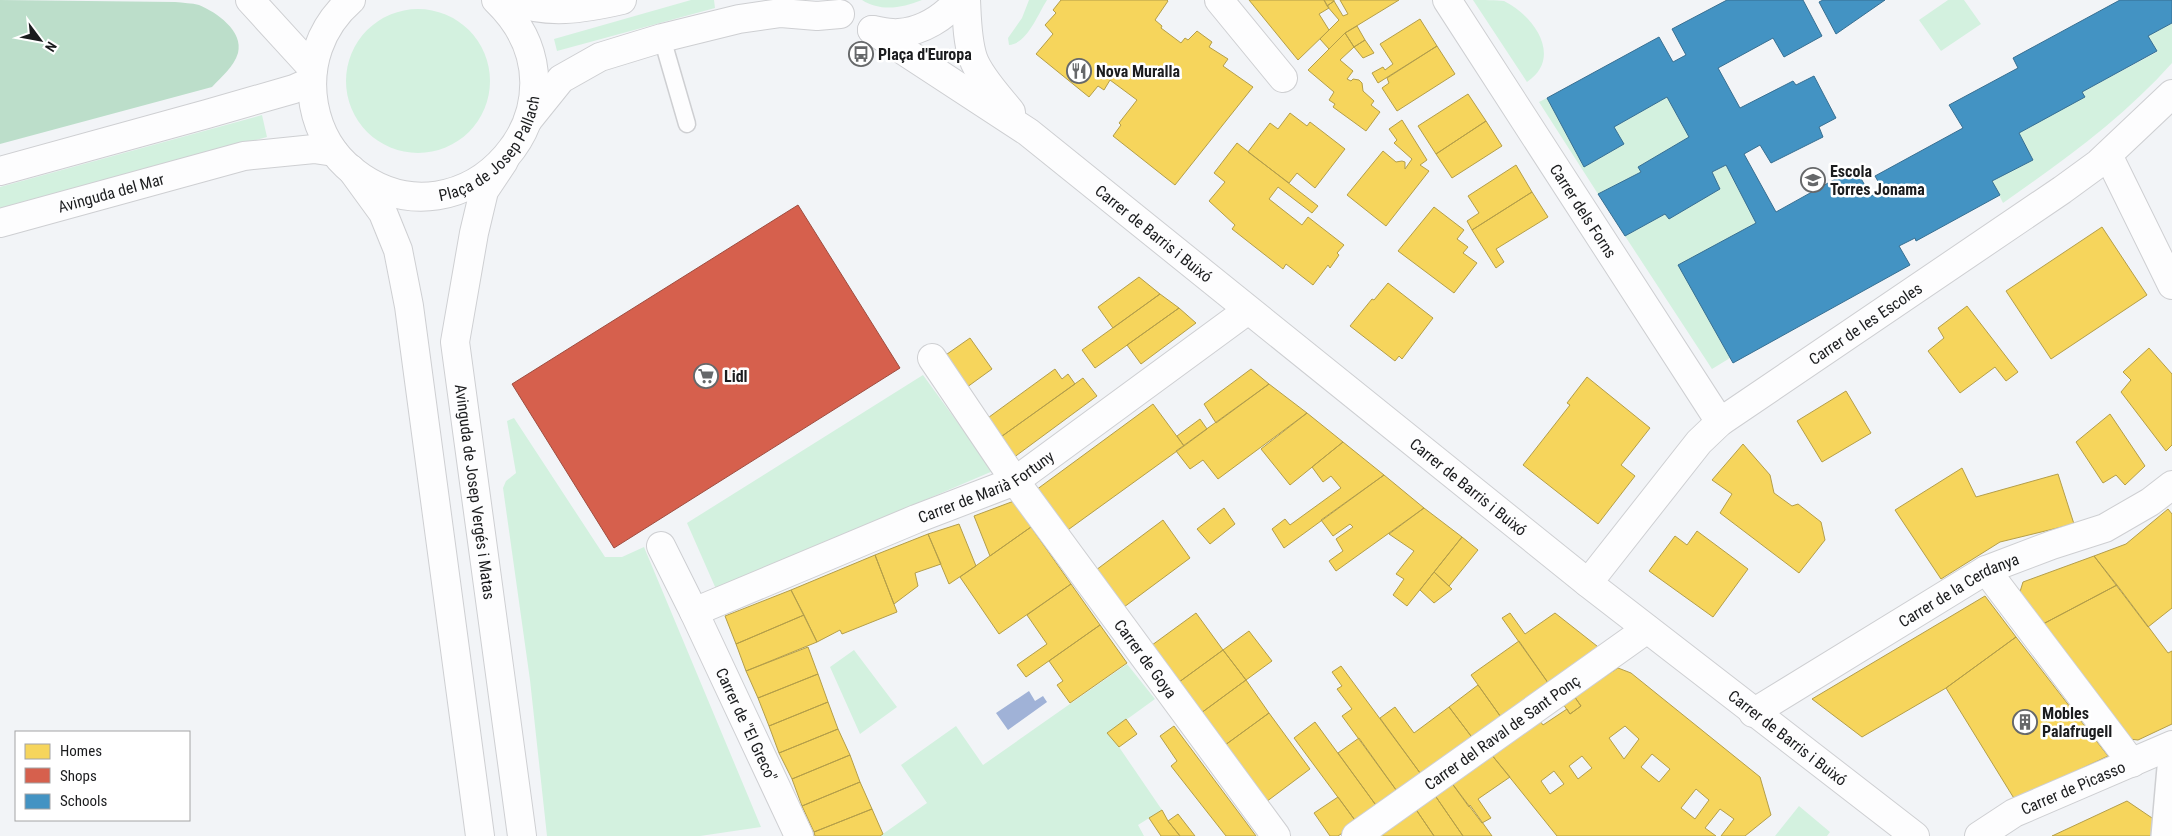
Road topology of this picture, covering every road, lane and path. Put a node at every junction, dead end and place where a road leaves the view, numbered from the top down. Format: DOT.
graph roads {
  1 [pos="250,0"];
  2 [pos="351,0"];
  3 [pos="496,0"];
  4 [pos="509,0"];
  5 [pos="622,0"];
  6 [pos="959,0"];
  7 [pos="966,0"];
  8 [pos="1219,0"];
  9 [pos="1447,0"];
  10 [pos="833,7"];
  11 [pos="872,30"];
  12 [pos="662,38"];
  13 [pos="312,75"];
  14 [pos="1283,78"];
  15 [pos="2172,94"];
  16 [pos="528,120"];
  17 [pos="687,124"];
  18 [pos="1028,132"];
  19 [pos="2108,155"];
  20 [pos="507,156"];
  21 [pos="342,161"];
  22 [pos="0,171"];
  23 [pos="0,223"];
  24 [pos="2172,285"];
  25 [pos="1248,310"];
  26 [pos="932,358"];
  27 [pos="1720,422"];
  28 [pos="1015,481"];
  29 [pos="2172,485"];
  30 [pos="661,546"];
  31 [pos="1986,570"];
  32 [pos="1588,583"];
  33 [pos="694,612"];
  34 [pos="1647,629"];
  35 [pos="1753,713"];
  36 [pos="2172,745"];
  37 [pos="2132,763"];
  38 [pos="480,836"];
  39 [pos="522,836"];
  40 [pos="799,836"];
  41 [pos="1276,836"];
  42 [pos="1356,836"];
  43 [pos="1915,836"];
  44 [pos="1978,836"];
  45 [pos="2164,836"];
  1 -- 13 [label="street"];
  2 -- 13 [label="street, Plaça de Josep Pallach"];
  3 -- 16 [label="street, Plaça de Josep Pallach"];
  4 -- 5 [label="street"];
  6 -- 11 [label="street"];
  7 -- 18 [label="street, Carrer de Barris i Buixó"];
  8 -- 14 [label="street"];
  9 -- 27 [label="street, Carrer dels Forns"];
  10 -- 11 [label="street"];
  10 -- 12 [label="street"];
  11 -- 18 [label="street, Carrer de Barris i Buixó"];
  12 -- 16 [label="street"];
  12 -- 17 [label="lane"];
  13 -- 21 [label="street, Plaça de Josep Pallach"];
  13 -- 22 [label="street"];
  15 -- 19 [label="street, Carrer de les Escoles"];
  16 -- 20 [label="street, Plaça de Josep Pallach"];
  18 -- 25 [label="street, Carrer de Barris i Buixó"];
  19 -- 24 [label="street"];
  19 -- 27 [label="street, Carrer de les Escoles"];
  20 -- 21 [label="street, Plaça de Josep Pallach"];
  20 -- 39 [label="street, Avinguda de Josep Vergés i Matas"];
  21 -- 23 [label="street, Avinguda del Mar"];
  21 -- 38 [label="street"];
  25 -- 28 [label="street, Carrer de Marià Fortuny"];
  25 -- 32 [label="street, Carrer de Barris i Buixó"];
  26 -- 28 [label="street, Carrer de Goya"];
  27 -- 32 [label="street, Carrer de les Escoles"];
  28 -- 33 [label="street, Carrer de Marià Fortuny"];
  28 -- 41 [label="street, Carrer de Goya"];
  29 -- 31 [label="street, Carrer de la Cerdanya"];
  30 -- 33 [label="street, Carrer de \"El Greco\""];
  31 -- 35 [label="street, Carrer de la Cerdanya"];
  31 -- 37 [label="street"];
  32 -- 34 [label="street, Carrer de Barris i Buixó"];
  33 -- 40 [label="street, Carrer de \"El Greco\""];
  34 -- 35 [label="street, Carrer de Barris i Buixó"];
  34 -- 42 [label="street, Carrer del Raval de Sant Ponç"];
  35 -- 43 [label="street, Carrer de Barris i Buixó"];
  36 -- 37 [label="street, Carrer de Picasso"];
  36 -- 45 [label="street"];
  37 -- 44 [label="street, Carrer de Picasso"];
}
